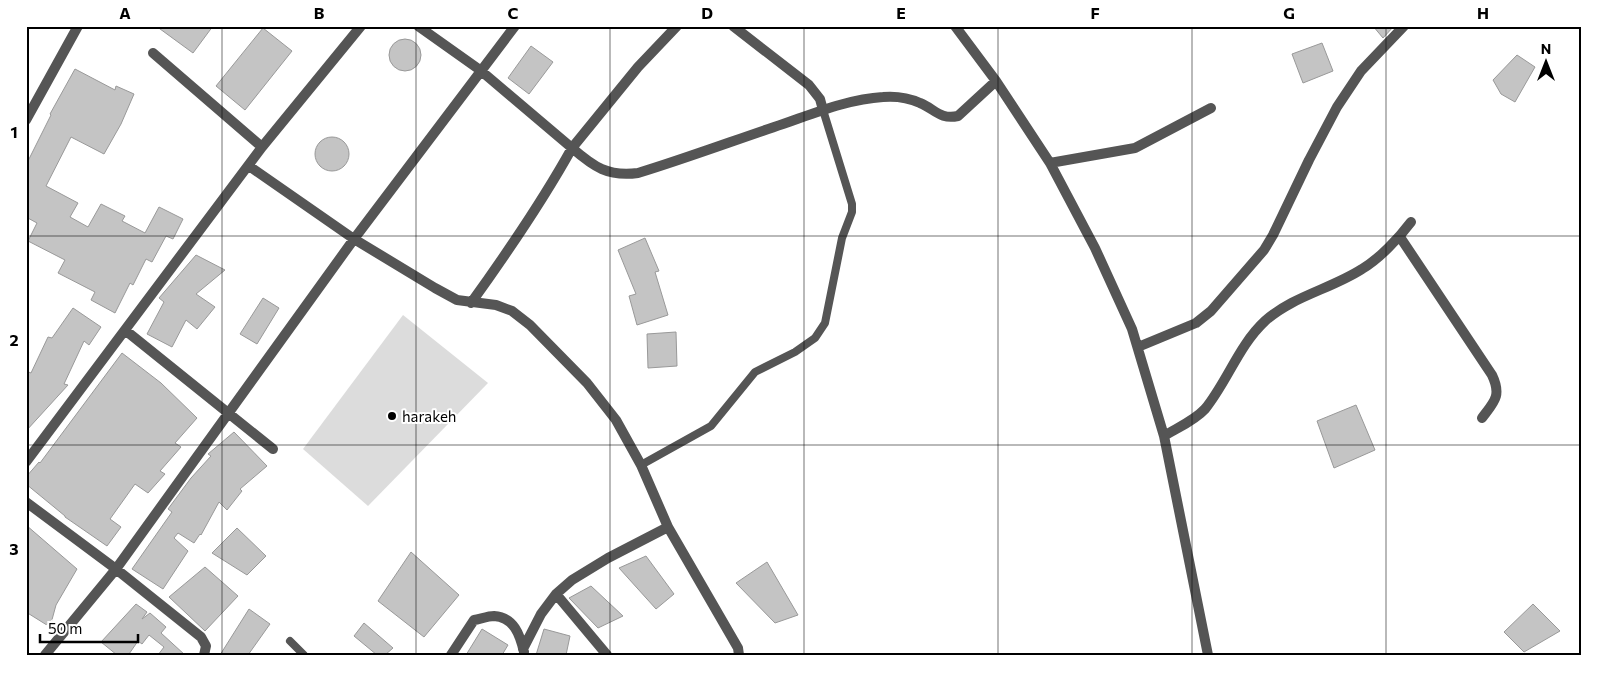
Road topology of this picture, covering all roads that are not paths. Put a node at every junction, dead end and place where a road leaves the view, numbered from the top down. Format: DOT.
graph roads {
  1 [pos="78,26"];
  2 [pos="361,26"];
  3 [pos="418,26"];
  4 [pos="514,26"];
  5 [pos="677,26"];
  6 [pos="733,26"];
  7 [pos="955,26"];
  8 [pos="1404,26"];
  9 [pos="153,53"];
  10 [pos="480,70"];
  11 [pos="996,81"];
  12 [pos="1211,108"];
  13 [pos="823,110"];
  14 [pos="26,120"];
  15 [pos="262,147"];
  16 [pos="572,148"];
  17 [pos="1050,163"];
  18 [pos="248,166"];
  19 [pos="1411,222"];
  20 [pos="1400,237"];
  21 [pos="354,240"];
  22 [pos="471,303"];
  23 [pos="125,330"];
  24 [pos="1138,347"];
  25 [pos="228,412"];
  26 [pos="1482,418"];
  27 [pos="1164,436"];
  28 [pos="273,449"];
  29 [pos="26,462"];
  30 [pos="641,465"];
  31 [pos="26,502"];
  32 [pos="668,527"];
  33 [pos="116,569"];
  34 [pos="556,594"];
  35 [pos="290,641"];
  36 [pos="524,652"];
  37 [pos="45,655"];
  38 [pos="204,655"];
  39 [pos="304,655"];
  40 [pos="450,655"];
  41 [pos="607,655"];
  42 [pos="739,655"];
  43 [pos="1208,655"];
  1 -- 14 [label="street"];
  2 -- 15 [label="street"];
  3 -- 10 [label="street"];
  4 -- 10 [label="street"];
  5 -- 16 [label="street"];
  6 -- 13 [label="street"];
  7 -- 11 [label="street"];
  8 -- 24 [label="street"];
  9 -- 15 [label="street"];
  10 -- 16 [label="street"];
  10 -- 21 [label="street"];
  11 -- 13 [label="street"];
  11 -- 17 [label="street"];
  12 -- 17 [label="street"];
  13 -- 16 [label="street"];
  13 -- 30 [label="lane"];
  15 -- 18 [label="street"];
  16 -- 22 [label="street"];
  17 -- 24 [label="street"];
  18 -- 21 [label="street"];
  18 -- 23 [label="street"];
  19 -- 20 [label="street"];
  20 -- 26 [label="street"];
  20 -- 27 [label="street"];
  21 -- 22 [label="street"];
  21 -- 25 [label="street"];
  22 -- 30 [label="street"];
  23 -- 25 [label="street"];
  23 -- 29 [label="street"];
  24 -- 27 [label="street"];
  25 -- 28 [label="street"];
  25 -- 33 [label="street"];
  27 -- 43 [label="street"];
  30 -- 32 [label="street"];
  31 -- 33 [label="street"];
  32 -- 34 [label="street"];
  32 -- 42 [label="street"];
  33 -- 37 [label="street"];
  33 -- 38 [label="street"];
  34 -- 36 [label="street"];
  34 -- 41 [label="street"];
  35 -- 39 [label="lane"];
  36 -- 40 [label="street"];
}
